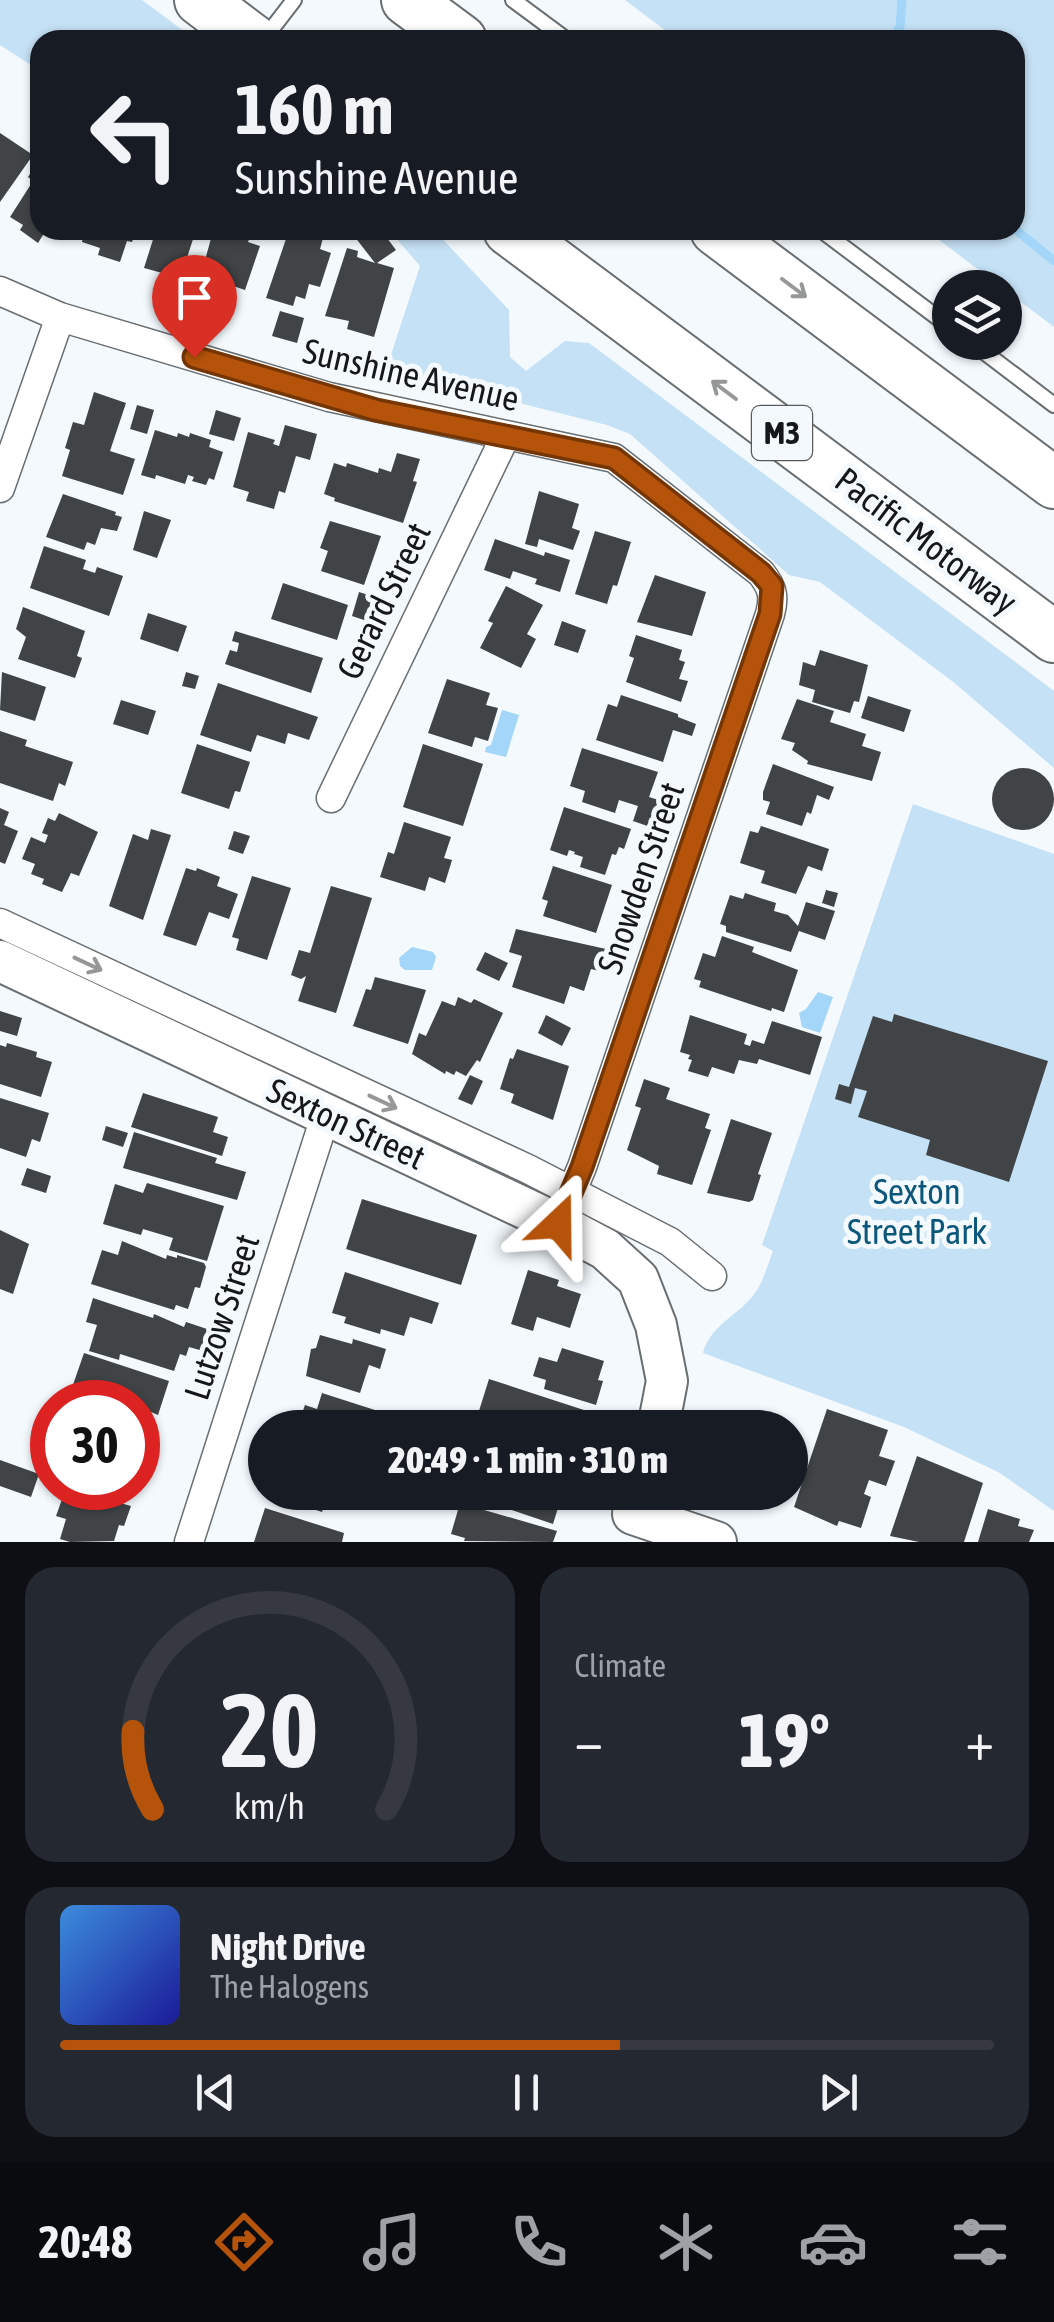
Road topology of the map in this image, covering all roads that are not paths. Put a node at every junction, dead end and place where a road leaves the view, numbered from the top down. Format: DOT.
graph roads {
  1 [pos="200,0"];
  2 [pos="294,0"];
  3 [pos="407,0"];
  4 [pos="513,0"];
  5 [pos="240,30"];
  6 [pos="271,30"];
  7 [pos="447,30"];
  8 [pos="553,30"];
  9 [pos="522,240"];
  10 [pos="729,240"];
  11 [pos="834,240"];
  12 [pos="0,290"];
  13 [pos="932,313"];
  14 [pos="60,317"];
  15 [pos="995,360"];
  16 [pos="1054,404"];
  17 [pos="505,437"];
  18 [pos="1054,483"];
  19 [pos="0,488"];
  20 [pos="772,586"];
  21 [pos="1054,637"];
  22 [pos="332,798"];
  23 [pos="0,923"];
  24 [pos="0,962"];
  25 [pos="326,1114"];
  26 [pos="565,1208"];
  27 [pos="712,1276"];
  28 [pos="661,1410"];
  29 [pos="632,1516"];
  30 [pos="189,1542"];
  31 [pos="716,1542"];
  1 -- 5 [label="highway"];
  2 -- 6 [label="lane"];
  3 -- 7 [label="highway"];
  4 -- 8 [label="lane"];
  21 -- 9 [label="highway, Pacific Motorway / M3, one-way"];
  10 -- 18 [label="highway, one-way"];
  11 -- 13 [label="lane"];
  12 -- 14 [label="street, Sunshine Avenue"];
  14 -- 17 [label="street, Sunshine Avenue"];
  14 -- 19 [label="street"];
  15 -- 16 [label="lane"];
  17 -- 20 [label="street, Sunshine Avenue"];
  17 -- 22 [label="street, Gerard Street"];
  20 -- 26 [label="street, Snowden Street"];
  23 -- 26 [label="street, Sexton Street, one-way"];
  24 -- 25 [label="main road, Sexton Street"];
  25 -- 26 [label="main road, Sexton Street"];
  25 -- 30 [label="street, Lutzow Street"];
  26 -- 27 [label="street"];
  26 -- 28 [label="main road, Sexton Street"];
  29 -- 31 [label="main road"];
}
